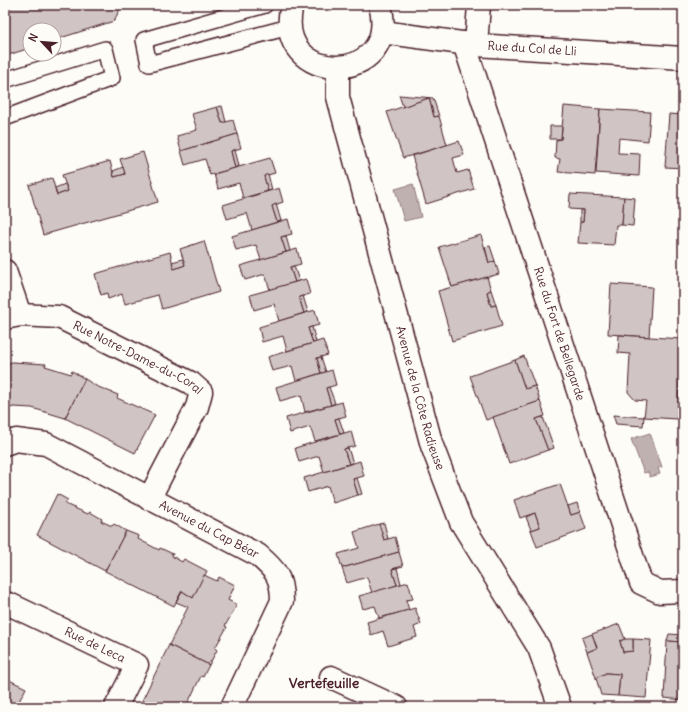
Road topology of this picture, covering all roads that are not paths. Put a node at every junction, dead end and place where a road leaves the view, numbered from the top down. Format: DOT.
graph roads {
  1 [pos="265,5"];
  2 [pos="292,5"];
  3 [pos="380,5"];
  4 [pos="479,5"];
  5 [pos="289,27"];
  6 [pos="382,32"];
  7 [pos="470,44"];
  8 [pos="683,58"];
  9 [pos="338,68"];
  10 [pos="5,80"];
  11 [pos="5,118"];
  12 [pos="5,271"];
  13 [pos="12,316"];
  14 [pos="5,444"];
  15 [pos="149,499"];
  16 [pos="683,591"];
  17 [pos="9,604"];
  18 [pos="331,676"];
  19 [pos="116,707"];
  20 [pos="232,707"];
  21 [pos="396,707"];
  22 [pos="560,707"];
  1 -- 5 [label="lane"];
  2 -- 5 [label="street"];
  3 -- 6 [label="street"];
  4 -- 7 [label="street"];
  5 -- 9 [label="street"];
  6 -- 7 [label="street, Rue du Col de Lli"];
  6 -- 9 [label="street"];
  7 -- 8 [label="street, Rue du Col de Lli"];
  7 -- 16 [label="street, Rue du Fort de Bellegarde"];
  9 -- 22 [label="street, Avenue de la Côte Radieuse"];
  10 -- 11 [label="lane"];
  12 -- 13 [label="street"];
  13 -- 15 [label="street, Rue Notre-Dame-du-Coral"];
  14 -- 15 [label="street, Avenue du Cap Béar"];
  15 -- 20 [label="street, Avenue du Cap Béar"];
  17 -- 19 [label="street, Rue de Leca"];
  18 -- 21 [label="street"];
}
